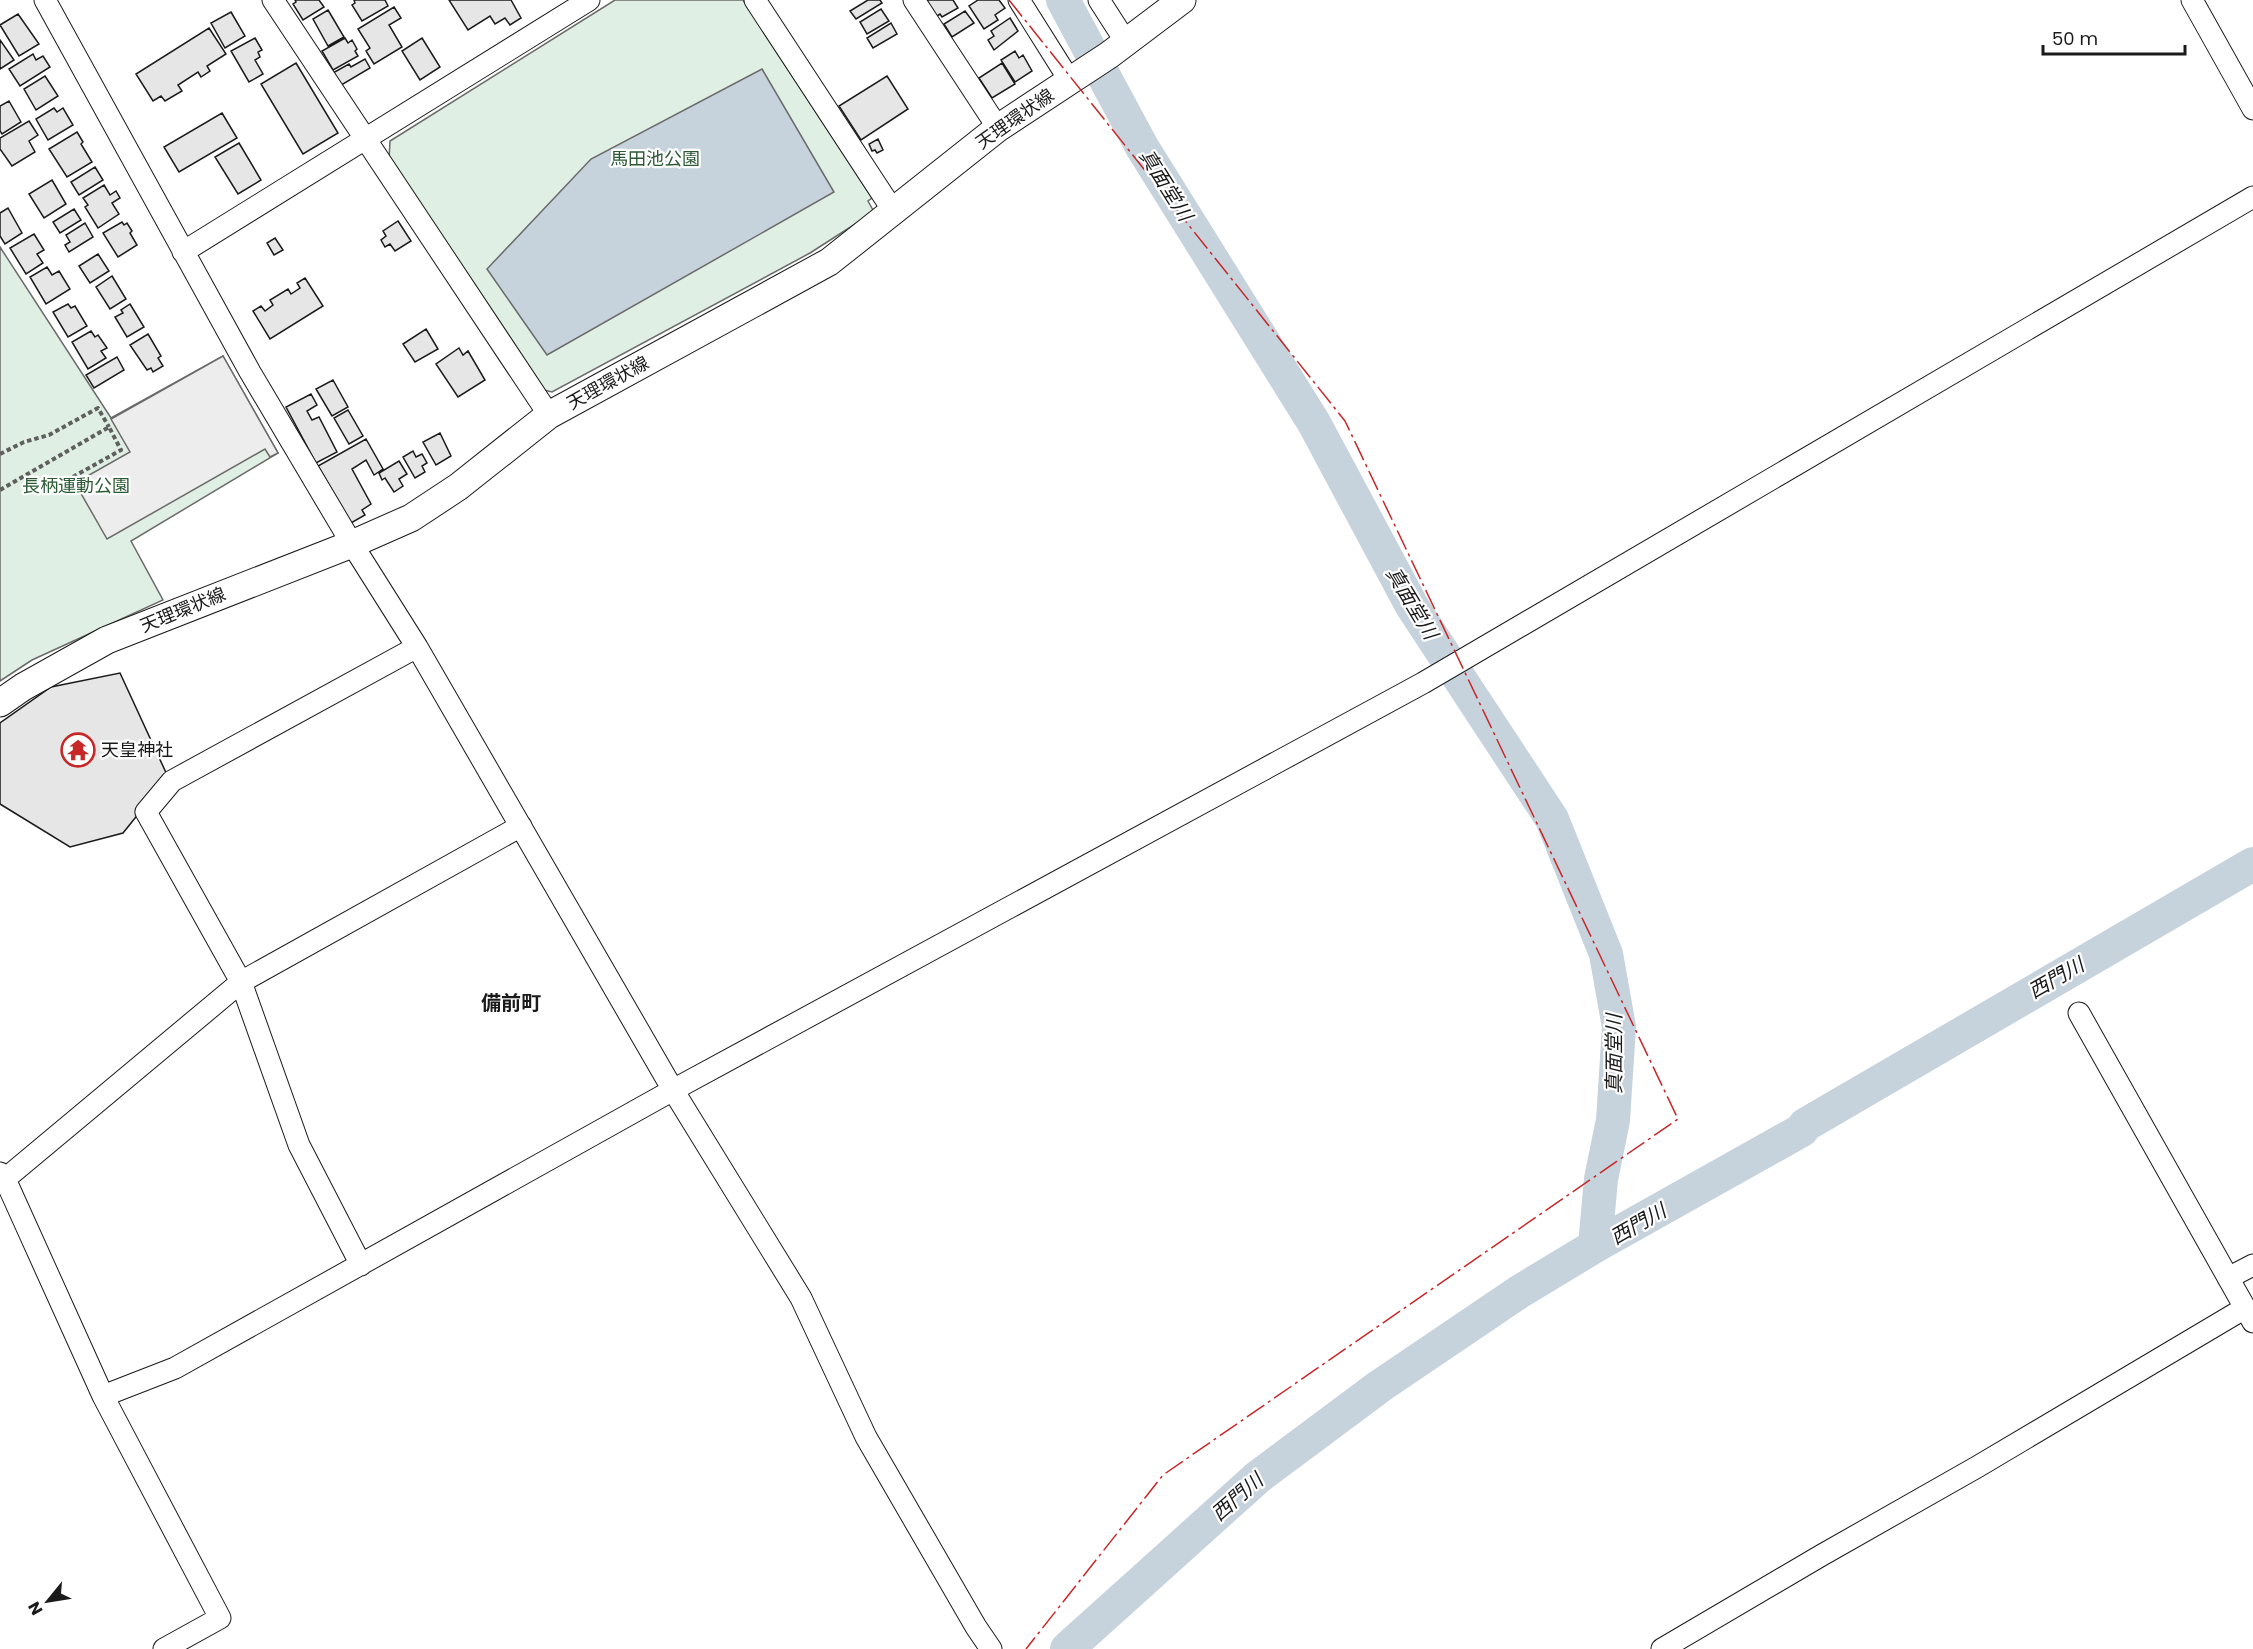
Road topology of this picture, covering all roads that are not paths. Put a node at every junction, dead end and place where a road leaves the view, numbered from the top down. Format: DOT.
graph roads {
  1 [pos="45,0"];
  2 [pos="273,0"];
  3 [pos="589,0"];
  4 [pos="755,0"];
  5 [pos="914,0"];
  6 [pos="1018,0"];
  7 [pos="1099,0"];
  8 [pos="1182,0"];
  9 [pos="2192,0"];
  10 [pos="1118,49"];
  11 [pos="1075,78"];
  12 [pos="2253,109"];
  13 [pos="998,128"];
  14 [pos="365,138"];
  15 [pos="2253,197"];
  16 [pos="894,212"];
  17 [pos="183,252"];
  18 [pos="549,415"];
  19 [pos="352,544"];
  20 [pos="417,647"];
  21 [pos="0,703"];
  22 [pos="521,826"];
  23 [pos="241,981"];
  24 [pos="2079,1013"];
  25 [pos="674,1090"];
  26 [pos="2,1176"];
  27 [pos="2253,1264"];
  28 [pos="361,1265"];
  29 [pos="2228,1278"];
  30 [pos="2249,1315"];
  31 [pos="103,1396"];
  32 [pos="164,1649"];
  33 [pos="991,1649"];
  34 [pos="1662,1649"];
  1 -- 17 [label="street"];
  2 -- 14 [label="street"];
  3 -- 14 [label="street"];
  4 -- 16 [label="street"];
  5 -- 13 [label="street"];
  6 -- 11 [label="street"];
  7 -- 10 [label="street"];
  8 -- 10 [label="main road, 天理環状線"];
  9 -- 12 [label="street"];
  10 -- 11 [label="main road, 天理環状線"];
  11 -- 13 [label="main road, 天理環状線"];
  13 -- 16 [label="main road, 天理環状線"];
  14 -- 17 [label="street"];
  14 -- 18 [label="street"];
  15 -- 25 [label="street"];
  16 -- 18 [label="main road, 天理環状線"];
  17 -- 19 [label="street"];
  18 -- 19 [label="main road, 天理環状線"];
  19 -- 20 [label="street"];
  19 -- 21 [label="main road, 天理環状線"];
  20 -- 22 [label="street"];
  20 -- 23 [label="street"];
  22 -- 23 [label="street"];
  22 -- 25 [label="street"];
  23 -- 26 [label="street"];
  23 -- 28 [label="street"];
  24 -- 29 [label="street"];
  25 -- 28 [label="street"];
  25 -- 33 [label="street"];
  26 -- 31 [label="street"];
  27 -- 29 [label="street"];
  28 -- 31 [label="street"];
  29 -- 30 [label="street"];
  30 -- 34 [label="street"];
  31 -- 32 [label="street"];
}
